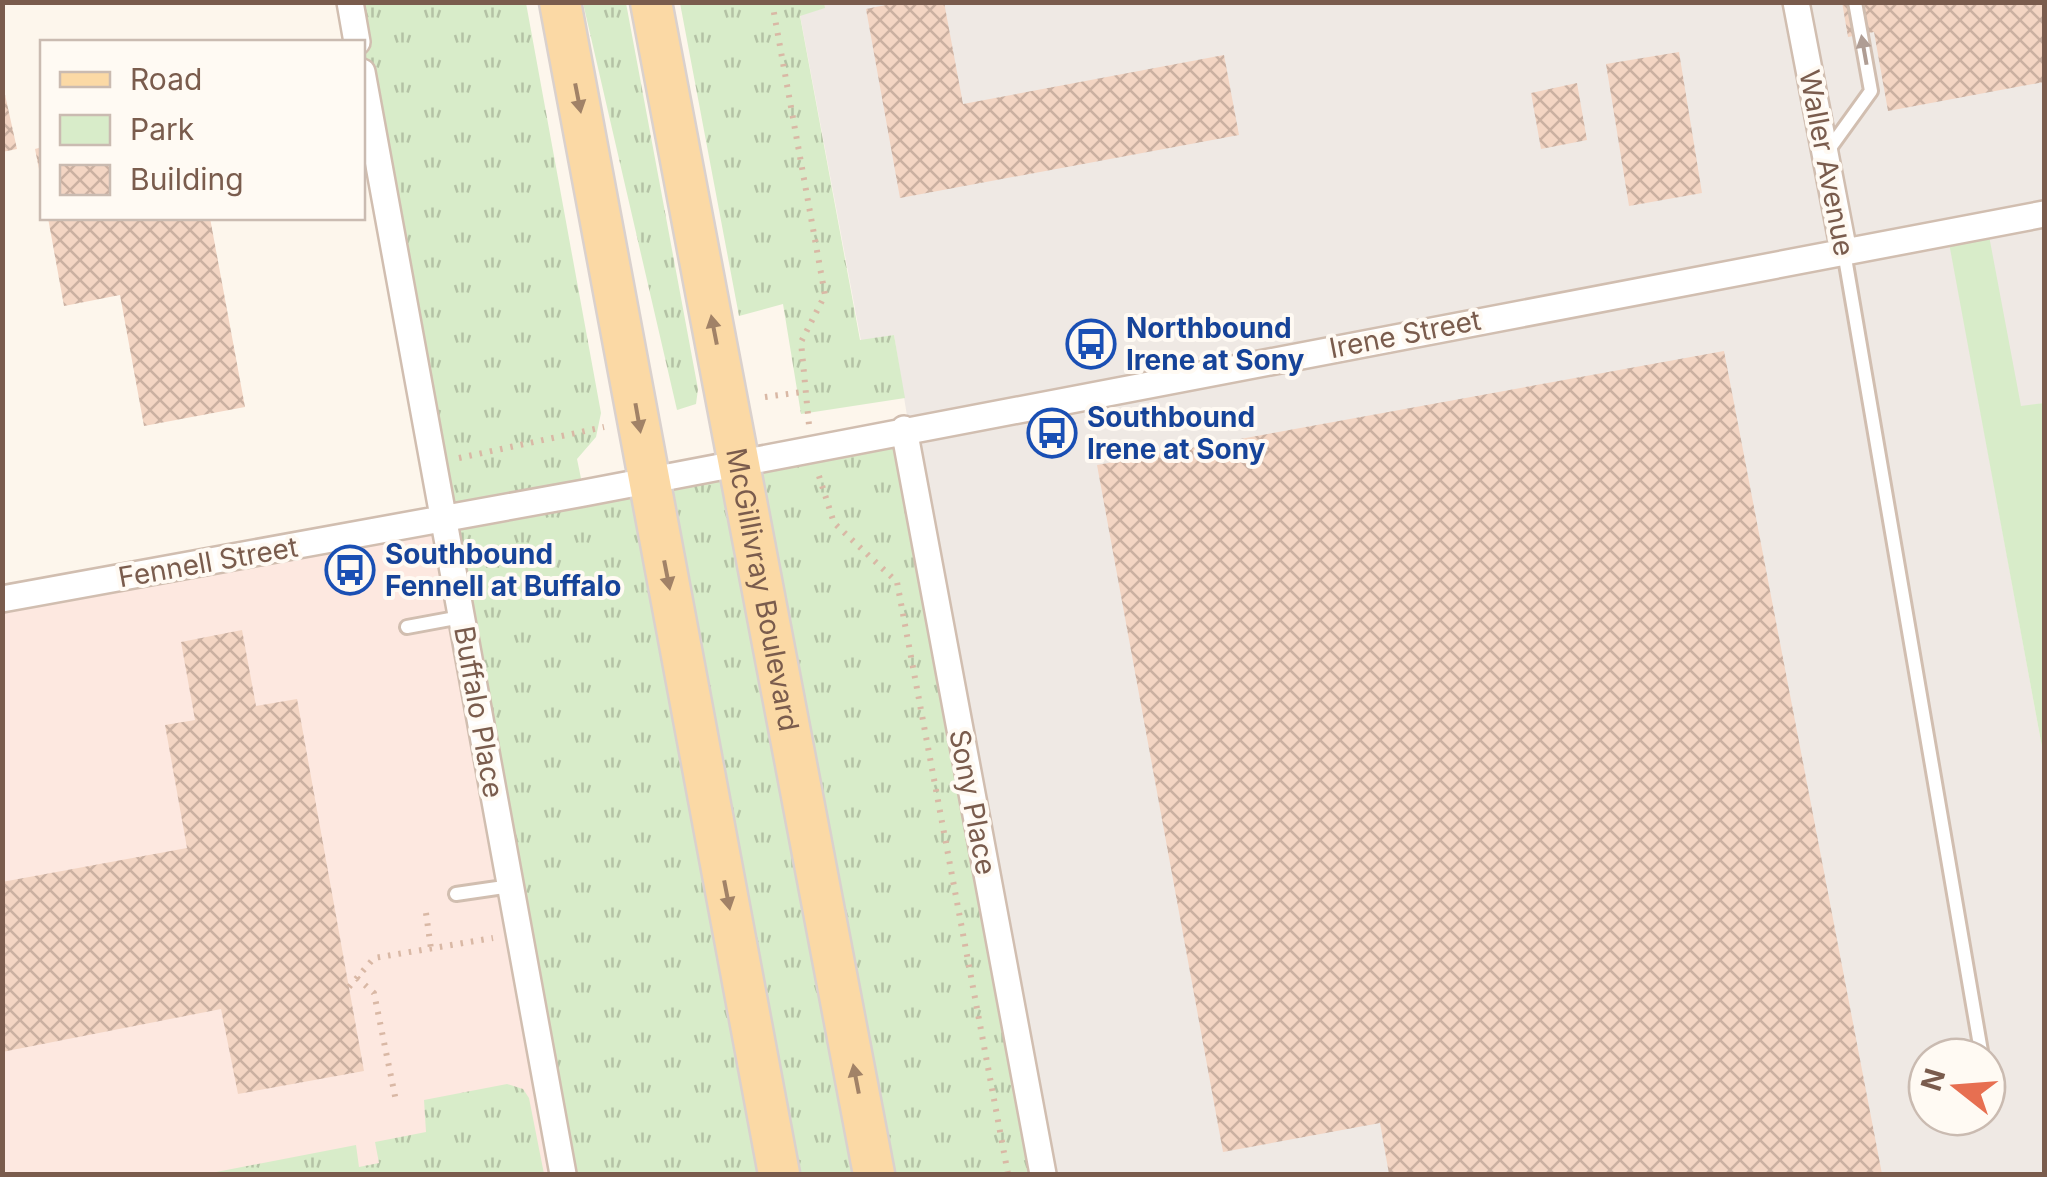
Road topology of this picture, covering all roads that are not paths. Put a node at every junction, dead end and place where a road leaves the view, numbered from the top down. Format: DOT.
graph roads {
  1 [pos="350,2"];
  2 [pos="560,2"];
  3 [pos="652,2"];
  4 [pos="1796,2"];
  5 [pos="1855,2"];
  6 [pos="357,40"];
  7 [pos="365,88"];
  8 [pos="1825,154"];
  9 [pos="2044,214"];
  10 [pos="1844,252"];
  11 [pos="904,429"];
  12 [pos="739,460"];
  13 [pos="649,480"];
  14 [pos="444,519"];
  15 [pos="2,599"];
  16 [pos="461,617"];
  17 [pos="407,627"];
  18 [pos="510,886"];
  19 [pos="456,894"];
  20 [pos="1979,1037"];
  21 [pos="563,1174"];
  22 [pos="779,1174"];
  23 [pos="874,1174"];
  24 [pos="1043,1174"];
  1 -- 6 [label="street"];
  2 -- 13 [label="main road, one-way"];
  12 -- 3 [label="main road, McGillivray Boulevard, one-way"];
  4 -- 8 [label="street, Waller Avenue"];
  8 -- 5 [label="lane, one-way"];
  7 -- 14 [label="street, Buffalo Place"];
  8 -- 10 [label="street, Waller Avenue"];
  9 -- 10 [label="street, Irene Street"];
  10 -- 11 [label="street, Irene Street"];
  10 -- 20 [label="lane, Waller Avenue"];
  11 -- 12 [label="street, Irene Street"];
  11 -- 24 [label="street, Sony Place"];
  12 -- 13 [label="street, Irene Street"];
  23 -- 12 [label="main road, McGillivray Boulevard, one-way"];
  13 -- 14 [label="street, Fennell Street"];
  13 -- 22 [label="main road, one-way"];
  14 -- 15 [label="street, Fennell Street"];
  14 -- 16 [label="street, Buffalo Place"];
  16 -- 17 [label="lane"];
  16 -- 18 [label="street, Buffalo Place"];
  18 -- 19 [label="lane"];
  18 -- 21 [label="street, Buffalo Place"];
}
